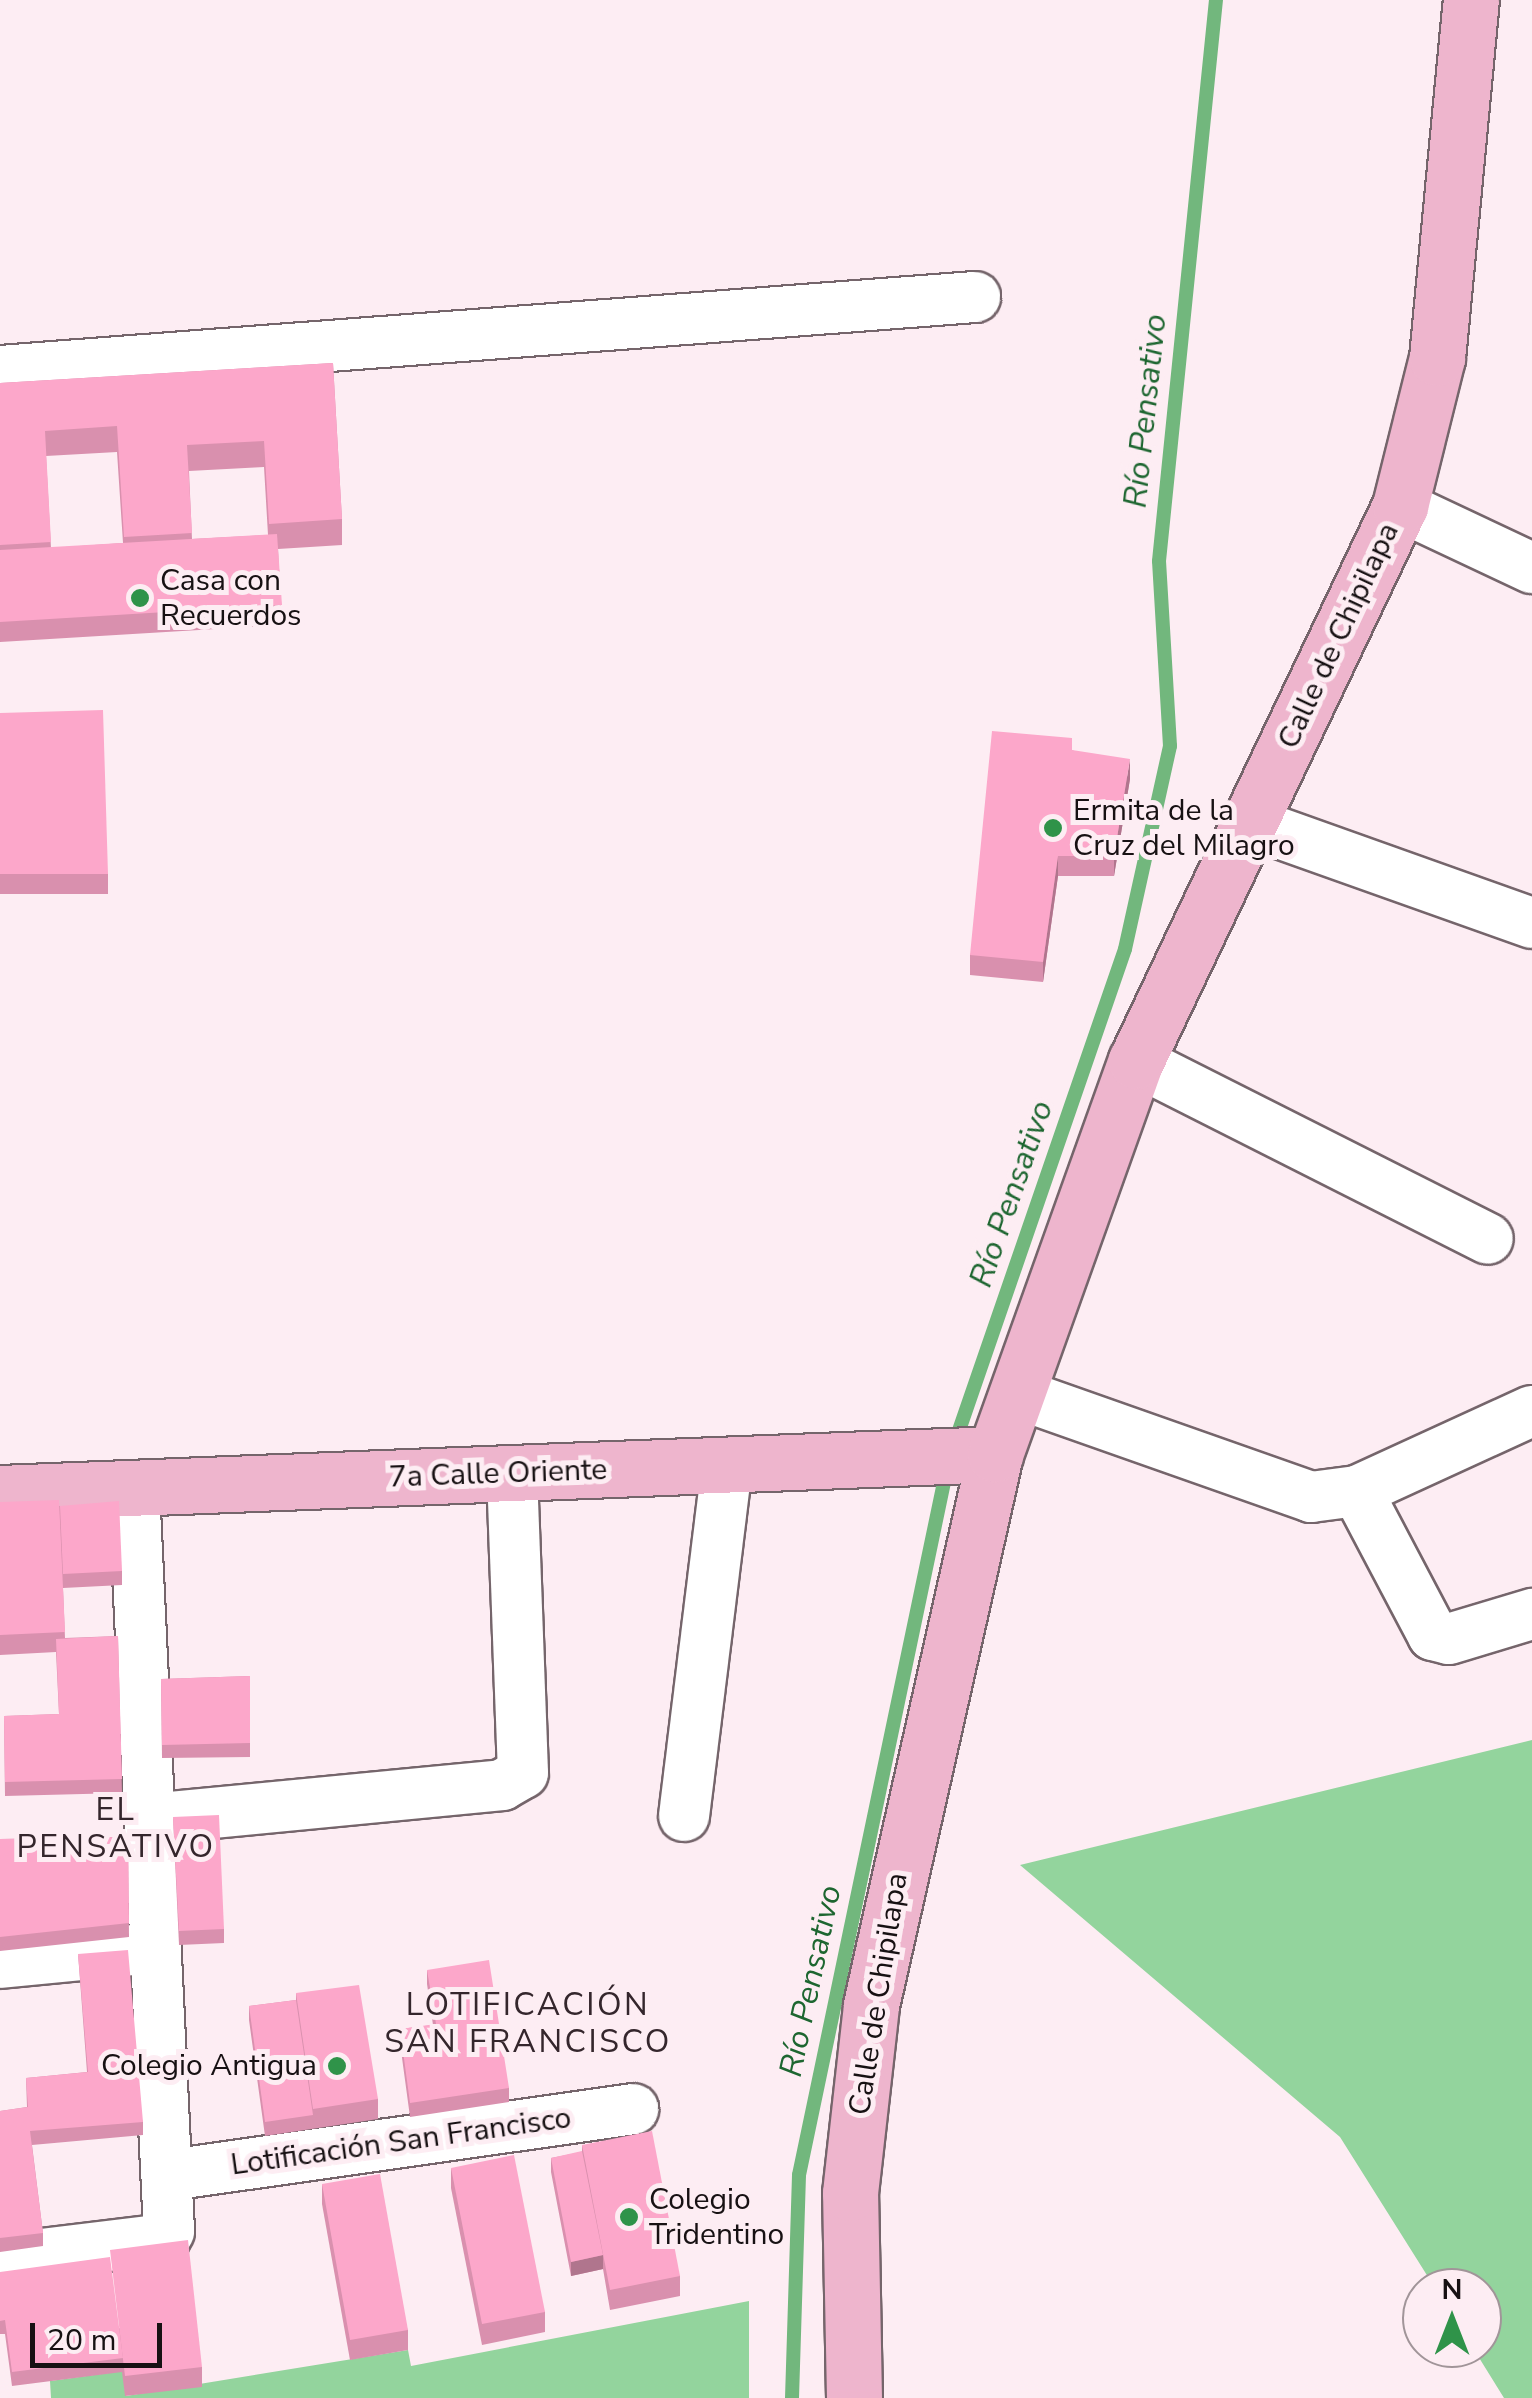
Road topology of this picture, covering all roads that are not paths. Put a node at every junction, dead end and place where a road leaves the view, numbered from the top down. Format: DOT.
graph roads {
  1 [pos="1471,0"];
  2 [pos="975,298"];
  3 [pos="0,371"];
  4 [pos="1400,506"];
  5 [pos="1532,568"];
  6 [pos="1250,823"];
  7 [pos="1532,922"];
  8 [pos="1136,1061"];
  9 [pos="1488,1238"];
  10 [pos="1024,1370"];
  11 [pos="1532,1411"];
  12 [pos="979,1454"];
  13 [pos="727,1464"];
  14 [pos="512,1473"];
  15 [pos="134,1488"];
  16 [pos="1357,1491"];
  17 [pos="0,1493"];
  18 [pos="1532,1614"];
  19 [pos="684,1816"];
  20 [pos="150,1819"];
  21 [pos="158,1948"];
  22 [pos="0,1963"];
  23 [pos="633,2108"];
  24 [pos="170,2174"];
  25 [pos="0,2259"];
  26 [pos="854,2398"];
  1 -- 4 [label="main road, Calle de Chipilapa"];
  2 -- 3 [label="street"];
  4 -- 5 [label="street"];
  4 -- 6 [label="main road, Calle de Chipilapa"];
  6 -- 7 [label="street"];
  6 -- 8 [label="main road, Calle de Chipilapa"];
  8 -- 9 [label="street"];
  8 -- 10 [label="main road, Calle de Chipilapa"];
  10 -- 12 [label="main road, Calle de Chipilapa"];
  10 -- 16 [label="street"];
  11 -- 16 [label="street"];
  12 -- 13 [label="main road, 7a Calle Oriente"];
  12 -- 26 [label="main road, Calle de Chipilapa"];
  13 -- 14 [label="main road, 7a Calle Oriente"];
  13 -- 19 [label="street"];
  14 -- 15 [label="main road, 7a Calle Oriente"];
  14 -- 20 [label="street"];
  15 -- 17 [label="main road, 7a Calle Oriente"];
  15 -- 20 [label="street"];
  16 -- 18 [label="street"];
  20 -- 21 [label="street"];
  21 -- 22 [label="street"];
  21 -- 24 [label="street"];
  23 -- 24 [label="street, Lotificación San Francisco"];
  24 -- 25 [label="street"];
}
